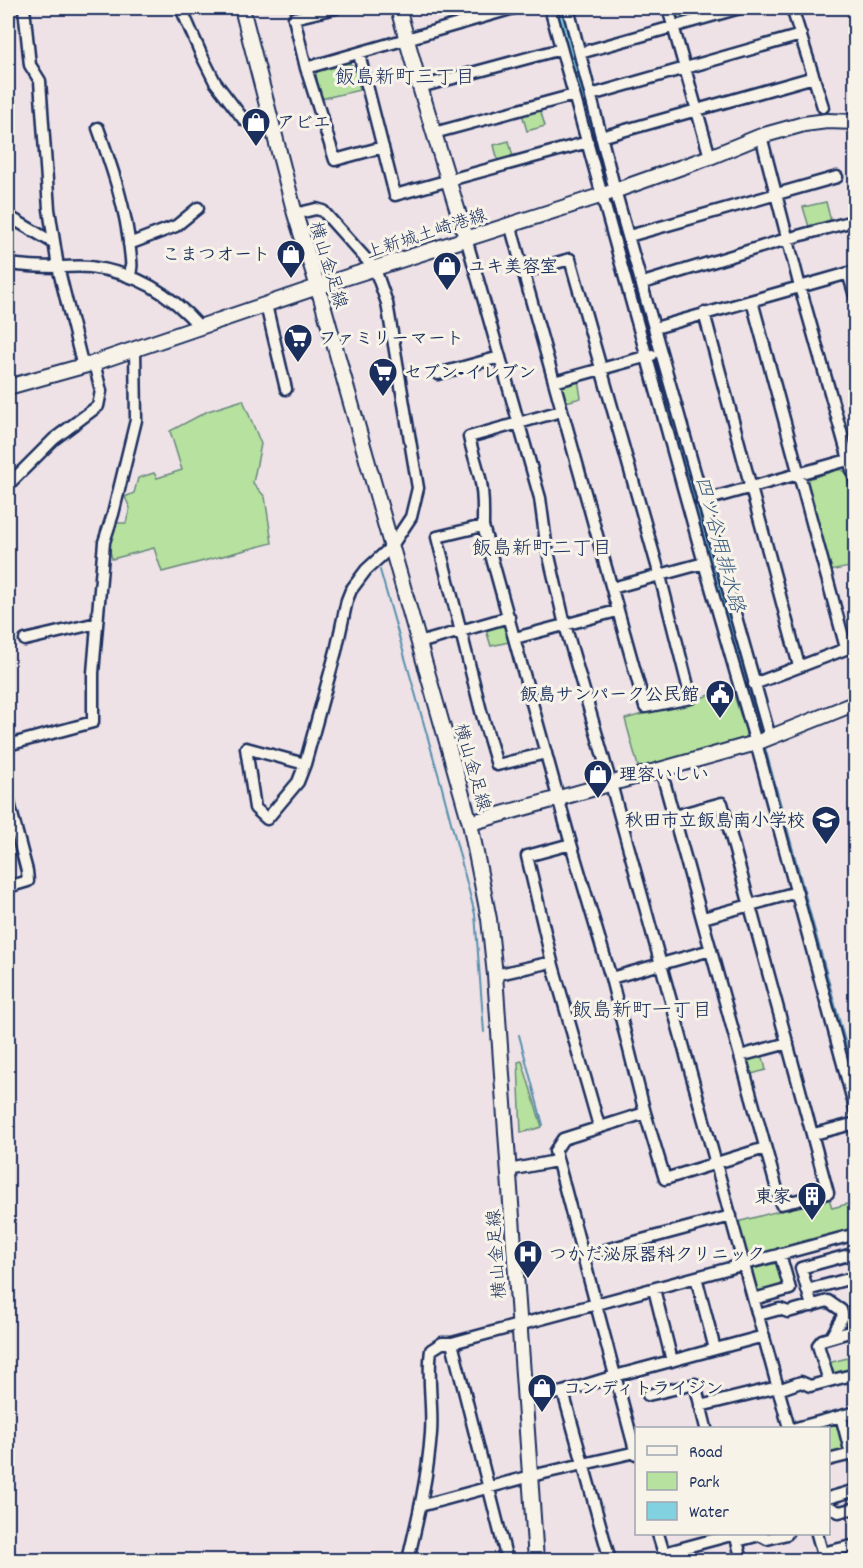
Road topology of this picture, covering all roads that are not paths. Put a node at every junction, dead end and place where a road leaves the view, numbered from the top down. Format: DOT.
graph roads {
  1 [pos="24,8"];
  2 [pos="181,8"];
  3 [pos="242,8"];
  4 [pos="336,8"];
  5 [pos="398,8"];
  6 [pos="514,8"];
  7 [pos="550,8"];
  8 [pos="571,8"];
  9 [pos="668,8"];
  10 [pos="740,8"];
  11 [pos="792,8"];
  12 [pos="674,27"];
  13 [pos="801,35"];
  14 [pos="407,38"];
  15 [pos="561,49"];
  16 [pos="580,53"];
  17 [pos="359,54"];
  18 [pos="685,67"];
  19 [pos="306,68"];
  20 [pos="814,77"];
  21 [pos="420,87"];
  22 [pos="574,95"];
  23 [pos="591,95"];
  24 [pos="823,107"];
  25 [pos="696,109"];
  26 [pos="270,118"];
  27 [pos="855,123"];
  28 [pos="98,128"];
  29 [pos="434,134"];
  30 [pos="761,136"];
  31 [pos="601,137"];
  32 [pos="588,142"];
  33 [pos="383,147"];
  34 [pos="710,157"];
  35 [pos="837,177"];
  36 [pos="450,181"];
  37 [pos="609,192"];
  38 [pos="776,193"];
  39 [pos="198,208"];
  40 [pos="295,214"];
  41 [pos="8,216"];
  42 [pos="853,221"];
  43 [pos="510,224"];
  44 [pos="629,236"];
  45 [pos="466,238"];
  46 [pos="787,239"];
  47 [pos="54,243"];
  48 [pos="129,244"];
  49 [pos="8,264"];
  50 [pos="58,267"];
  51 [pos="375,269"];
  52 [pos="524,272"];
  53 [pos="852,272"];
  54 [pos="129,277"];
  55 [pos="643,283"];
  56 [pos="318,287"];
  57 [pos="800,287"];
  58 [pos="855,299"];
  59 [pos="752,302"];
  60 [pos="266,305"];
  61 [pos="704,313"];
  62 [pos="200,327"];
  63 [pos="655,328"];
  64 [pos="135,349"];
  65 [pos="653,355"];
  66 [pos="500,357"];
  67 [pos="89,365"];
  68 [pos="602,369"];
  69 [pos="438,374"];
  70 [pos="554,382"];
  71 [pos="8,387"];
  72 [pos="286,388"];
  73 [pos="561,411"];
  74 [pos="518,422"];
  75 [pos="852,459"];
  76 [pos="799,474"];
  77 [pos="8,484"];
  78 [pos="855,484"];
  79 [pos="752,486"];
  80 [pos="702,501"];
  81 [pos="483,526"];
  82 [pos="391,547"];
  83 [pos="704,563"];
  84 [pos="660,576"];
  85 [pos="612,588"];
  86 [pos="617,611"];
  87 [pos="509,617"];
  88 [pos="97,623"];
  89 [pos="565,625"];
  90 [pos="461,631"];
  91 [pos="515,638"];
  92 [pos="25,640"];
  93 [pos="419,643"];
  94 [pos="851,647"];
  95 [pos="799,666"];
  96 [pos="754,684"];
  97 [pos="855,703"];
  98 [pos="762,741"];
  99 [pos="8,746"];
  100 [pos="546,753"];
  101 [pos="304,764"];
  102 [pos="661,770"];
  103 [pos="611,784"];
  104 [pos="559,798"];
  105 [pos="8,799"];
  106 [pos="674,816"];
  107 [pos="470,823"];
  108 [pos="571,844"];
  109 [pos="8,887"];
  110 [pos="797,892"];
  111 [pos="750,906"];
  112 [pos="703,918"];
  113 [pos="711,950"];
  114 [pos="552,962"];
  115 [pos="660,963"];
  116 [pos="495,975"];
  117 [pos="611,978"];
  118 [pos="788,1043"];
  119 [pos="740,1056"];
  120 [pos="855,1112"];
  121 [pos="645,1113"];
  122 [pos="855,1123"];
  123 [pos="599,1126"];
  124 [pos="814,1134"];
  125 [pos="765,1148"];
  126 [pos="556,1161"];
  127 [pos="716,1162"];
  128 [pos="509,1170"];
  129 [pos="731,1216"];
  130 [pos="855,1234"];
  131 [pos="833,1240"];
  132 [pos="855,1253"];
  133 [pos="780,1254"];
  134 [pos="583,1256"];
  135 [pos="838,1257"];
  136 [pos="745,1264"];
  137 [pos="696,1277"];
  138 [pos="855,1277"];
  139 [pos="654,1288"];
  140 [pos="807,1290"];
  141 [pos="754,1299"];
  142 [pos="596,1304"];
  143 [pos="812,1306"];
  144 [pos="758,1315"];
  145 [pos="519,1326"];
  146 [pos="855,1330"];
  147 [pos="764,1336"];
  148 [pos="831,1337"];
  149 [pos="452,1343"];
  150 [pos="715,1349"];
  151 [pos="672,1361"];
  152 [pos="615,1376"];
  153 [pos="855,1380"];
  154 [pos="829,1381"];
  155 [pos="778,1388"];
  156 [pos="563,1392"];
  157 [pos="648,1395"];
  158 [pos="525,1400"];
  159 [pos="700,1406"];
  160 [pos="855,1412"];
  161 [pos="841,1416"];
  162 [pos="706,1427"];
  163 [pos="789,1427"];
  164 [pos="800,1427"];
  165 [pos="635,1448"];
  166 [pos="635,1452"];
  167 [pos="853,1453"];
  168 [pos="830,1459"];
  169 [pos="583,1463"];
  170 [pos="531,1476"];
  171 [pos="489,1487"];
  172 [pos="855,1490"];
  173 [pos="830,1497"];
  174 [pos="420,1506"];
  175 [pos="830,1508"];
  176 [pos="855,1508"];
  177 [pos="659,1535"];
  178 [pos="760,1535"];
  179 [pos="760,1535"];
  180 [pos="780,1535"];
  181 [pos="818,1535"];
  182 [pos="736,1536"];
  183 [pos="855,1545"];
  184 [pos="665,1557"];
  185 [pos="823,1557"];
  186 [pos="408,1560"];
  187 [pos="507,1560"];
  188 [pos="536,1560"];
  189 [pos="610,1560"];
  190 [pos="742,1560"];
  1 -- 47 [label="street"];
  2 -- 26 [label="street"];
  3 -- 26 [label="street, 横山金足線"];
  4 -- 19 [label="street"];
  5 -- 14 [label="street"];
  6 -- 14 [label="street"];
  7 -- 15 [label="street"];
  8 -- 16 [label="street"];
  9 -- 12 [label="street"];
  10 -- 12 [label="street"];
  11 -- 13 [label="street"];
  12 -- 16 [label="street"];
  12 -- 18 [label="street"];
  13 -- 18 [label="street"];
  13 -- 20 [label="street"];
  14 -- 17 [label="street"];
  14 -- 21 [label="street"];
  15 -- 21 [label="street"];
  15 -- 22 [label="street"];
  16 -- 23 [label="street"];
  17 -- 19 [label="street"];
  17 -- 33 [label="street"];
  18 -- 23 [label="street"];
  18 -- 25 [label="street"];
  19 -- 33 [label="street"];
  20 -- 24 [label="street"];
  20 -- 25 [label="street"];
  21 -- 29 [label="street"];
  22 -- 29 [label="street"];
  22 -- 32 [label="street"];
  23 -- 31 [label="street"];
  25 -- 31 [label="street"];
  25 -- 34 [label="street"];
  26 -- 40 [label="street, 横山金足線"];
  27 -- 30 [label="street, 上新城土崎港線"];
  28 -- 48 [label="street"];
  29 -- 36 [label="street"];
  30 -- 34 [label="street, 上新城土崎港線"];
  30 -- 38 [label="street"];
  31 -- 37 [label="street"];
  32 -- 36 [label="street"];
  32 -- 37 [label="street"];
  33 -- 36 [label="street"];
  34 -- 37 [label="street, 上新城土崎港線"];
  35 -- 38 [label="street"];
  36 -- 45 [label="street"];
  37 -- 43 [label="street, 上新城土崎港線"];
  37 -- 44 [label="street"];
  37 -- 65 [label="street"];
  38 -- 44 [label="street"];
  38 -- 46 [label="street"];
  39 -- 48 [label="street"];
  40 -- 51 [label="street"];
  40 -- 56 [label="street, 横山金足線"];
  41 -- 47 [label="street"];
  42 -- 46 [label="street"];
  43 -- 45 [label="street, 上新城土崎港線"];
  43 -- 52 [label="street"];
  44 -- 55 [label="street"];
  45 -- 51 [label="street, 上新城土崎港線"];
  45 -- 66 [label="street"];
  46 -- 55 [label="street"];
  46 -- 57 [label="street"];
  47 -- 50 [label="street"];
  48 -- 54 [label="street"];
  49 -- 50 [label="street"];
  50 -- 54 [label="street"];
  50 -- 67 [label="street"];
  51 -- 56 [label="street, 上新城土崎港線"];
  51 -- 82 [label="street"];
  52 -- 68 [label="street"];
  52 -- 70 [label="street"];
  53 -- 57 [label="street"];
  53 -- 58 [label="street"];
  54 -- 62 [label="street"];
  55 -- 63 [label="street"];
  56 -- 60 [label="street, 上新城土崎港線"];
  56 -- 82 [label="street, 横山金足線"];
  57 -- 59 [label="street"];
  57 -- 75 [label="street"];
  59 -- 61 [label="street"];
  59 -- 76 [label="street"];
  60 -- 62 [label="street, 上新城土崎港線"];
  60 -- 72 [label="street"];
  61 -- 63 [label="street"];
  61 -- 79 [label="street"];
  62 -- 64 [label="street, 上新城土崎港線"];
  63 -- 65 [label="street"];
  64 -- 67 [label="street, 上新城土崎港線"];
  64 -- 88 [label="street"];
  65 -- 68 [label="street"];
  65 -- 80 [label="street"];
  65 -- 83 [label="street"];
  66 -- 69 [label="street"];
  66 -- 74 [label="street"];
  67 -- 71 [label="street, 上新城土崎港線"];
  67 -- 77 [label="street"];
  68 -- 70 [label="street"];
  68 -- 84 [label="street"];
  70 -- 73 [label="street"];
  73 -- 74 [label="street"];
  73 -- 85 [label="street"];
  74 -- 81 [label="street"];
  74 -- 89 [label="street"];
  75 -- 76 [label="street"];
  75 -- 78 [label="street"];
  76 -- 79 [label="street"];
  76 -- 94 [label="street"];
  79 -- 80 [label="street"];
  79 -- 95 [label="street"];
  80 -- 96 [label="street"];
  81 -- 87 [label="street"];
  81 -- 90 [label="street"];
  82 -- 93 [label="street, 横山金足線"];
  82 -- 101 [label="street"];
  83 -- 84 [label="street"];
  83 -- 98 [label="street"];
  84 -- 85 [label="street"];
  84 -- 86 [label="street"];
  85 -- 86 [label="street"];
  86 -- 89 [label="street"];
  87 -- 90 [label="street"];
  87 -- 91 [label="street"];
  88 -- 92 [label="street"];
  88 -- 99 [label="street"];
  89 -- 91 [label="street"];
  89 -- 103 [label="street"];
  90 -- 93 [label="street"];
  90 -- 100 [label="street"];
  91 -- 100 [label="street"];
  93 -- 107 [label="street, 横山金足線"];
  94 -- 95 [label="street"];
  95 -- 96 [label="street"];
  96 -- 98 [label="street"];
  97 -- 98 [label="street"];
  98 -- 102 [label="street"];
  98 -- 110 [label="street"];
  100 -- 104 [label="street"];
  101 -- 101 [label="street"];
  102 -- 103 [label="street"];
  102 -- 106 [label="street"];
  103 -- 104 [label="street"];
  103 -- 115 [label="street"];
  104 -- 107 [label="street"];
  104 -- 108 [label="street"];
  105 -- 109 [label="street"];
  106 -- 111 [label="street"];
  106 -- 112 [label="street"];
  107 -- 116 [label="street, 横山金足線"];
  108 -- 114 [label="street"];
  108 -- 117 [label="street"];
  110 -- 111 [label="street"];
  110 -- 120 [label="street"];
  111 -- 112 [label="street"];
  111 -- 118 [label="street"];
  112 -- 113 [label="street"];
  113 -- 115 [label="street"];
  113 -- 119 [label="street"];
  114 -- 116 [label="street"];
  114 -- 123 [label="street"];
  115 -- 117 [label="street"];
  115 -- 127 [label="street"];
  116 -- 128 [label="street, 横山金足線"];
  117 -- 121 [label="street"];
  118 -- 119 [label="street"];
  118 -- 124 [label="street"];
  119 -- 125 [label="street"];
  121 -- 123 [label="street"];
  121 -- 127 [label="street"];
  122 -- 124 [label="street"];
  123 -- 126 [label="street"];
  124 -- 125 [label="street"];
  125 -- 127 [label="street"];
  126 -- 128 [label="street"];
  126 -- 134 [label="street"];
  127 -- 129 [label="street"];
  128 -- 145 [label="street, 横山金足線"];
  129 -- 134 [label="street"];
  129 -- 136 [label="street"];
  130 -- 131 [label="street"];
  131 -- 133 [label="street"];
  131 -- 135 [label="street"];
  132 -- 135 [label="street"];
  133 -- 136 [label="street"];
  133 -- 141 [label="street"];
  134 -- 142 [label="street"];
  135 -- 140 [label="street"];
  136 -- 137 [label="street"];
  136 -- 141 [label="street"];
  137 -- 139 [label="street"];
  137 -- 150 [label="street"];
  138 -- 140 [label="street"];
  139 -- 142 [label="street"];
  139 -- 151 [label="street"];
  140 -- 143 [label="street"];
  141 -- 144 [label="street"];
  142 -- 145 [label="street"];
  142 -- 152 [label="street"];
  143 -- 144 [label="street"];
  143 -- 148 [label="street"];
  144 -- 147 [label="street"];
  145 -- 149 [label="street"];
  145 -- 158 [label="street, 横山金足線"];
  146 -- 148 [label="street"];
  147 -- 150 [label="street"];
  147 -- 155 [label="street"];
  148 -- 154 [label="street"];
  149 -- 171 [label="street"];
  149 -- 174 [label="street"];
  150 -- 151 [label="street"];
  151 -- 152 [label="street"];
  152 -- 156 [label="street"];
  152 -- 165 [label="street"];
  153 -- 154 [label="street"];
  154 -- 155 [label="street"];
  155 -- 159 [label="street"];
  155 -- 163 [label="street"];
  156 -- 158 [label="street"];
  156 -- 169 [label="street"];
  157 -- 159 [label="street"];
  158 -- 170 [label="street, 横山金足線"];
  159 -- 162 [label="street"];
  160 -- 161 [label="street"];
  161 -- 164 [label="street"];
  161 -- 167 [label="street"];
  166 -- 169 [label="street"];
  167 -- 168 [label="street"];
  169 -- 170 [label="street"];
  169 -- 189 [label="street"];
  170 -- 171 [label="street"];
  170 -- 188 [label="street, 横山金足線"];
  171 -- 174 [label="street"];
  171 -- 187 [label="street"];
  172 -- 173 [label="street"];
  174 -- 186 [label="street"];
  175 -- 176 [label="street"];
  177 -- 184 [label="street"];
  178 -- 182 [label="street"];
  179 -- 180 [label="street"];
  181 -- 185 [label="street"];
  182 -- 184 [label="street"];
  182 -- 190 [label="street"];
  183 -- 185 [label="street"];
}
